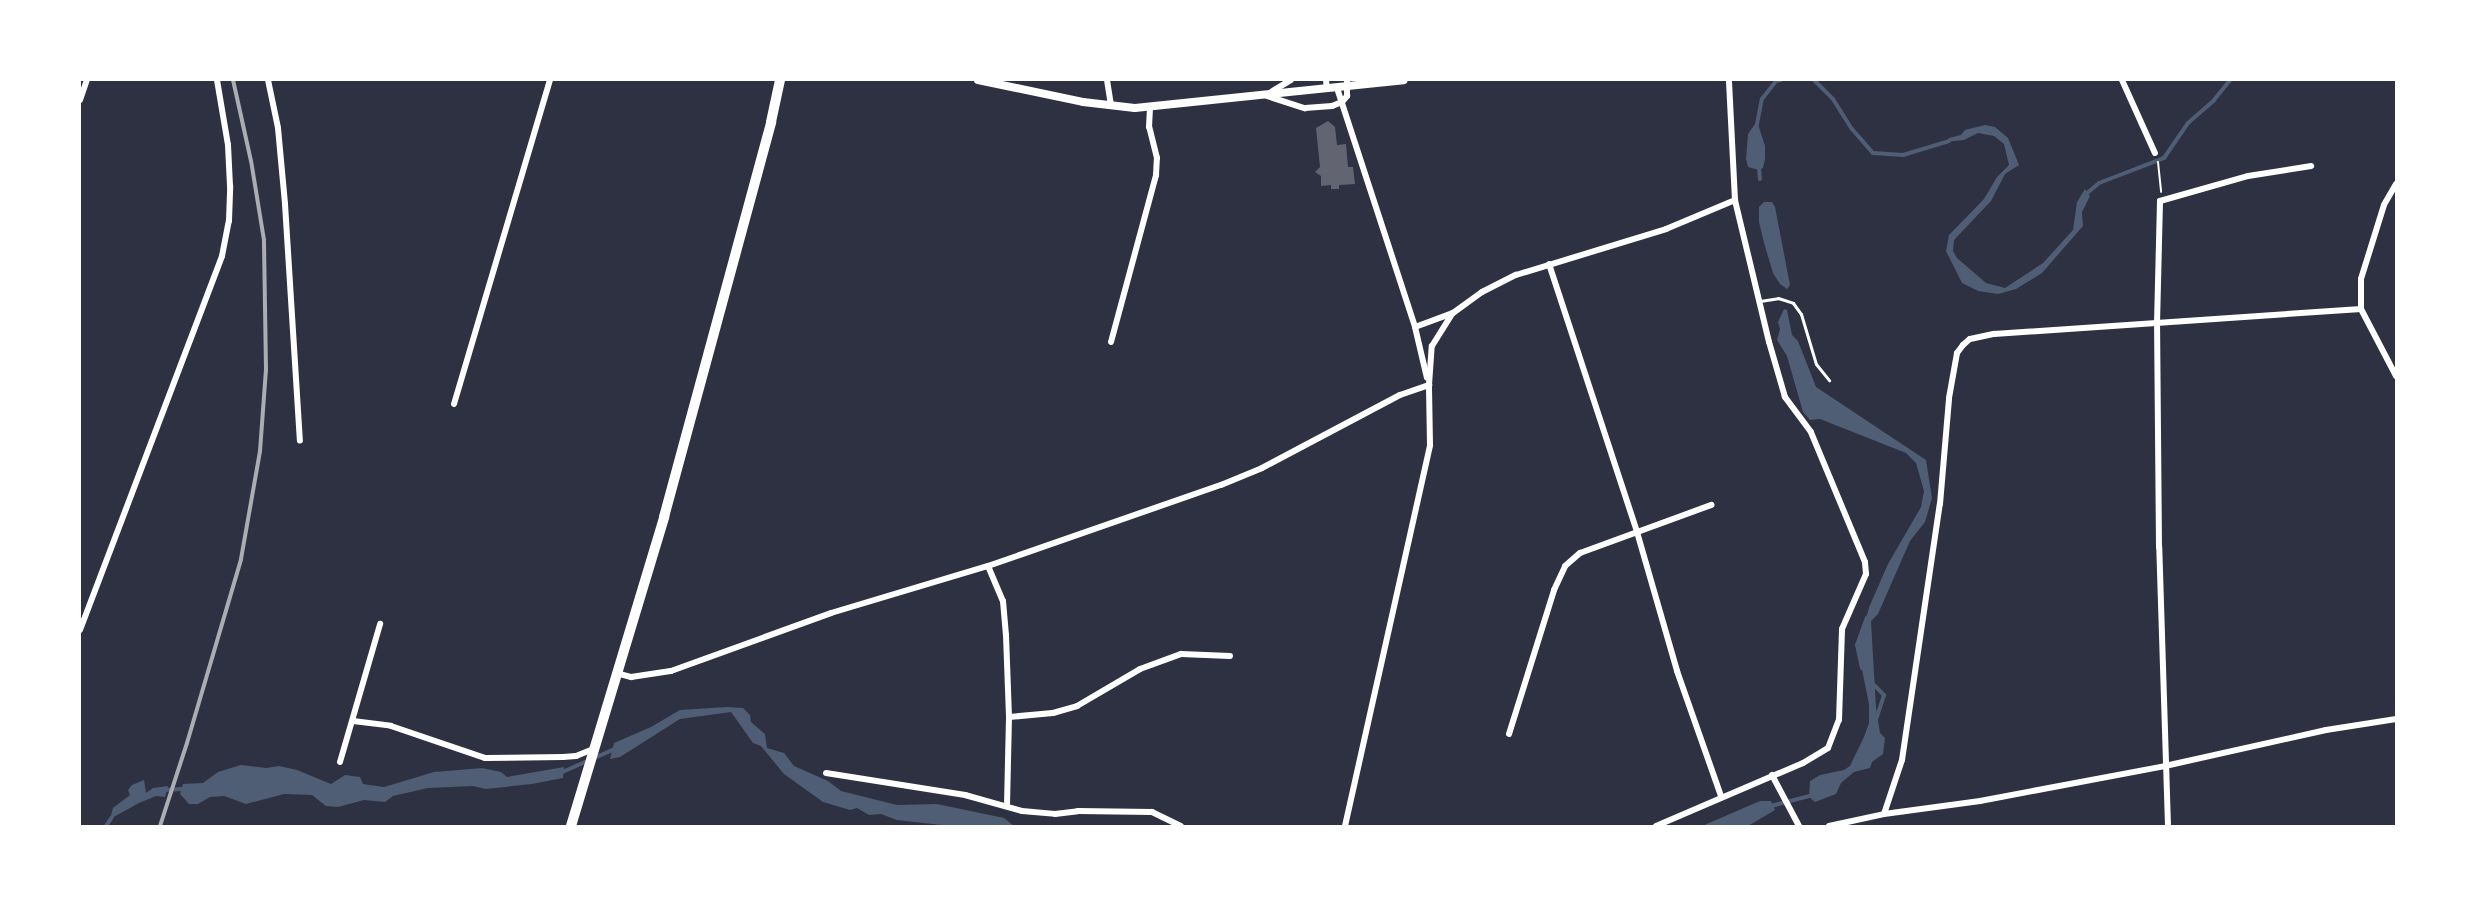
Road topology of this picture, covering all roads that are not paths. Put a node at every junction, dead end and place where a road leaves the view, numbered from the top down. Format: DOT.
graph roads {
  1 [pos="87,80"];
  2 [pos="218,80"];
  3 [pos="268,80"];
  4 [pos="550,80"];
  5 [pos="780,80"];
  6 [pos="978,80"];
  7 [pos="1107,80"];
  8 [pos="1291,80"];
  9 [pos="1326,80"];
  10 [pos="1404,80"];
  11 [pos="1729,80"];
  12 [pos="2122,80"];
  13 [pos="1348,83"];
  14 [pos="1337,88"];
  15 [pos="1327,89"];
  16 [pos="1264,96"];
  17 [pos="80,100"];
  18 [pos="1341,102"];
  19 [pos="1112,106"];
  20 [pos="1150,108"];
  21 [pos="2155,153"];
  22 [pos="2311,166"];
  23 [pos="2397,184"];
  24 [pos="1735,200"];
  25 [pos="1549,264"];
  26 [pos="1760,301"];
  27 [pos="2361,309"];
  28 [pos="1453,313"];
  29 [pos="2157,324"];
  30 [pos="1415,327"];
  31 [pos="1111,342"];
  32 [pos="2397,376"];
  33 [pos="1829,380"];
  34 [pos="1429,385"];
  35 [pos="454,404"];
  36 [pos="300,441"];
  37 [pos="1711,505"];
  38 [pos="1637,532"];
  39 [pos="988,566"];
  40 [pos="380,624"];
  41 [pos="80,630"];
  42 [pos="1230,656"];
  43 [pos="616,673"];
  44 [pos="1009,717"];
  45 [pos="2397,719"];
  46 [pos="353,721"];
  47 [pos="1509,734"];
  48 [pos="593,749"];
  49 [pos="340,762"];
  50 [pos="2165,766"];
  51 [pos="826,774"];
  52 [pos="1772,775"];
  53 [pos="1721,796"];
  54 [pos="1007,806"];
  55 [pos="1884,814"];
  56 [pos="571,826"];
  57 [pos="1180,826"];
  58 [pos="1345,826"];
  59 [pos="1656,826"];
  60 [pos="1799,826"];
  61 [pos="1829,826"];
  62 [pos="2168,826"];
  1 -- 17 [label="street"];
  2 -- 41 [label="street"];
  3 -- 36 [label="street"];
  4 -- 35 [label="street"];
  5 -- 43 [label="main road"];
  6 -- 19 [label="street"];
  7 -- 19 [label="street"];
  8 -- 16 [label="street"];
  9 -- 15 [label="street"];
  10 -- 13 [label="street"];
  11 -- 24 [label="street"];
  12 -- 21 [label="street"];
  13 -- 14 [label="street"];
  13 -- 18 [label="street"];
  14 -- 15 [label="street"];
  14 -- 18 [label="street"];
  15 -- 16 [label="street"];
  16 -- 18 [label="street"];
  16 -- 20 [label="street"];
  18 -- 30 [label="street"];
  19 -- 20 [label="street"];
  20 -- 31 [label="street"];
  22 -- 29 [label="street"];
  23 -- 27 [label="street"];
  24 -- 25 [label="street"];
  24 -- 26 [label="street"];
  25 -- 28 [label="street"];
  25 -- 38 [label="street"];
  26 -- 33 [label="lane"];
  26 -- 52 [label="street"];
  27 -- 29 [label="street"];
  27 -- 32 [label="street"];
  28 -- 30 [label="street"];
  28 -- 34 [label="street"];
  29 -- 50 [label="street"];
  29 -- 55 [label="street"];
  30 -- 34 [label="street"];
  34 -- 39 [label="street"];
  34 -- 58 [label="street"];
  37 -- 38 [label="street"];
  38 -- 47 [label="street"];
  38 -- 53 [label="street"];
  39 -- 43 [label="street"];
  39 -- 44 [label="street"];
  40 -- 46 [label="street"];
  42 -- 44 [label="street"];
  43 -- 48 [label="main road"];
  44 -- 54 [label="street"];
  45 -- 50 [label="street"];
  46 -- 48 [label="street"];
  46 -- 49 [label="street"];
  48 -- 56 [label="main road"];
  50 -- 55 [label="street"];
  50 -- 62 [label="street"];
  51 -- 54 [label="street"];
  52 -- 53 [label="street"];
  52 -- 60 [label="street"];
  53 -- 59 [label="street"];
  54 -- 57 [label="street"];
  55 -- 61 [label="street"];
}
